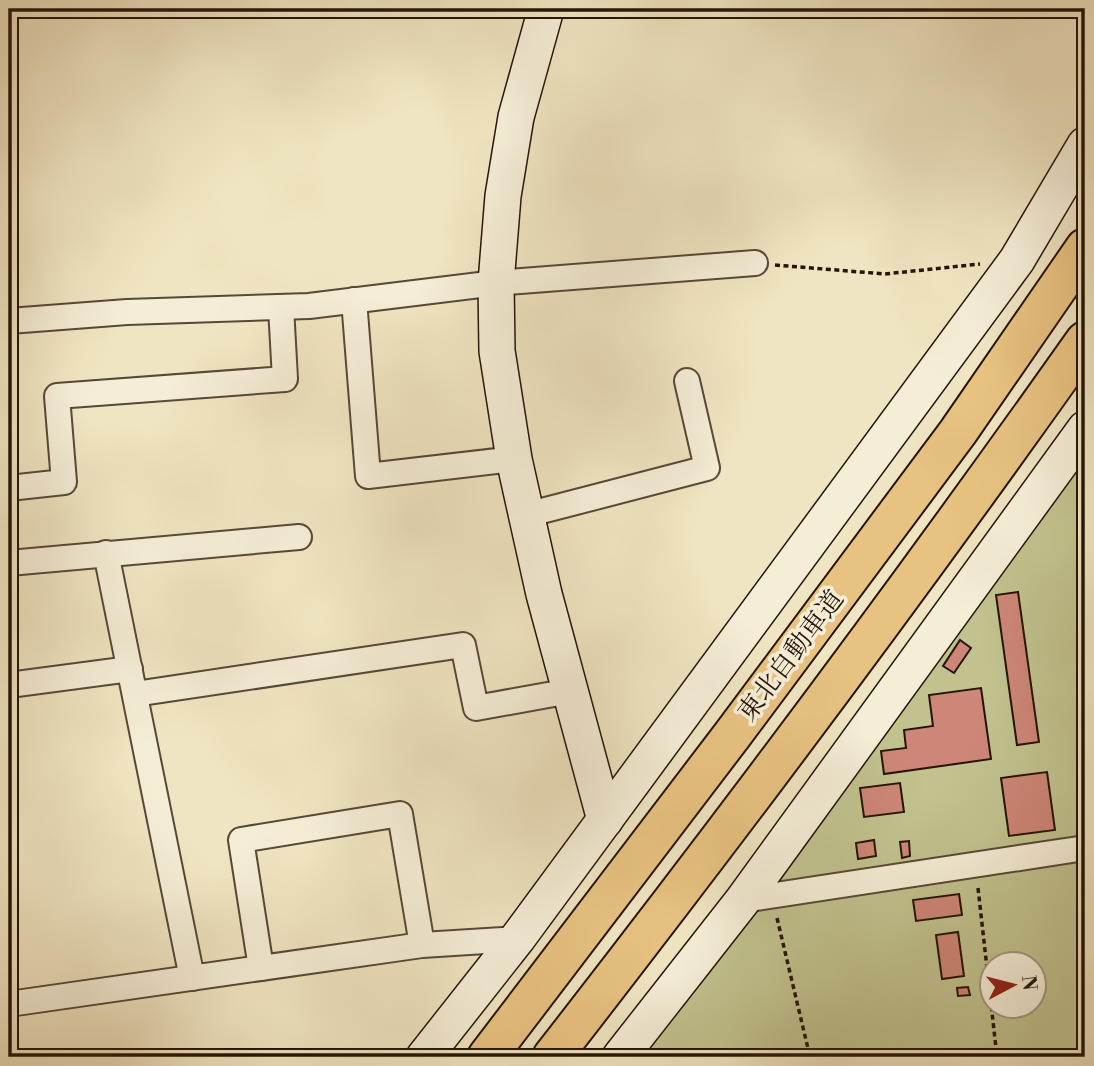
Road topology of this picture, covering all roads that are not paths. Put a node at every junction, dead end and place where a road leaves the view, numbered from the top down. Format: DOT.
graph roads {
  1 [pos="546,9"];
  2 [pos="1085,145"];
  3 [pos="1085,248"];
  4 [pos="755,263"];
  5 [pos="496,284"];
  6 [pos="354,300"];
  7 [pos="281,307"];
  8 [pos="9,321"];
  9 [pos="1085,341"];
  10 [pos="687,382"];
  11 [pos="1085,429"];
  12 [pos="514,459"];
  13 [pos="9,488"];
  14 [pos="526,514"];
  15 [pos="299,537"];
  16 [pos="106,553"];
  17 [pos="9,563"];
  18 [pos="130,669"];
  19 [pos="9,685"];
  20 [pos="570,691"];
  21 [pos="135,694"];
  22 [pos="605,820"];
  23 [pos="1085,848"];
  24 [pos="758,898"];
  25 [pos="517,939"];
  26 [pos="422,945"];
  27 [pos="261,968"];
  28 [pos="192,978"];
  29 [pos="9,1004"];
  30 [pos="424,1057"];
  31 [pos="487,1057"];
  32 [pos="552,1057"];
  33 [pos="620,1057"];
  1 -- 5 [label="street"];
  2 -- 22 [label="street"];
  3 -- 31 [label="highway, 東北自動車道"];
  4 -- 5 [label="street"];
  5 -- 6 [label="street"];
  5 -- 12 [label="street"];
  6 -- 7 [label="street"];
  6 -- 12 [label="street"];
  7 -- 8 [label="street"];
  7 -- 13 [label="street"];
  9 -- 32 [label="highway, 東北自動車道"];
  10 -- 14 [label="street"];
  11 -- 24 [label="street"];
  12 -- 14 [label="street"];
  14 -- 20 [label="street"];
  15 -- 16 [label="street"];
  16 -- 17 [label="street"];
  16 -- 18 [label="street"];
  18 -- 19 [label="street"];
  18 -- 21 [label="street"];
  20 -- 21 [label="street"];
  20 -- 22 [label="street"];
  21 -- 28 [label="street"];
  22 -- 25 [label="street"];
  23 -- 24 [label="street"];
  24 -- 33 [label="street"];
  25 -- 26 [label="street"];
  25 -- 30 [label="street"];
  26 -- 27 [label="street"];
  26 -- 27 [label="street"];
  27 -- 28 [label="street"];
  28 -- 29 [label="street"];
}
